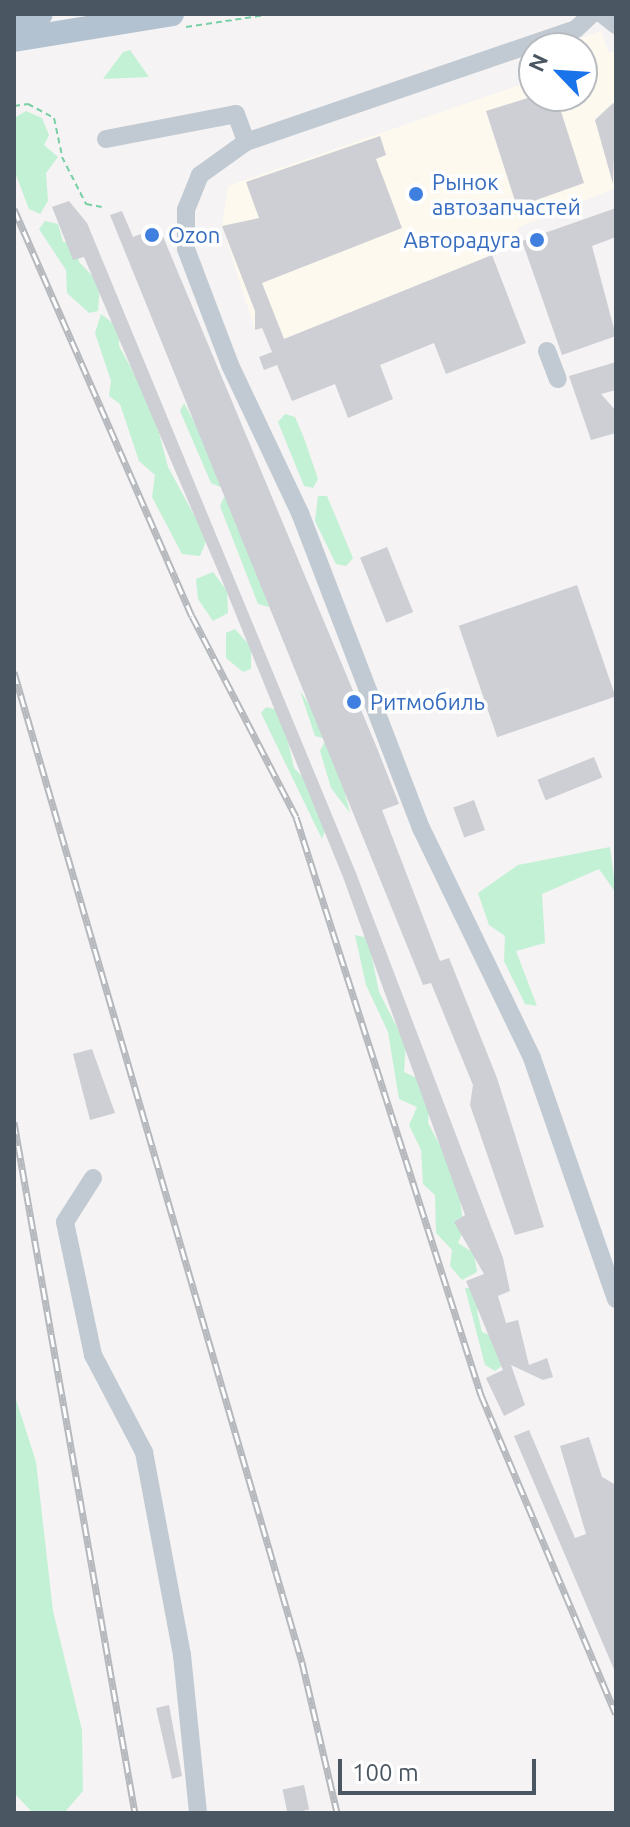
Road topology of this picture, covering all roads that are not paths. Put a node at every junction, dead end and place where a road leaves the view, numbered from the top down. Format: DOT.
graph roads {
  1 [pos="41,14"];
  2 [pos="172,14"];
  3 [pos="592,14"];
  4 [pos="602,14"];
  5 [pos="14,19"];
  6 [pos="616,25"];
  7 [pos="14,40"];
  8 [pos="106,139"];
  9 [pos="246,142"];
  10 [pos="547,351"];
  11 [pos="558,379"];
  12 [pos="93,1178"];
  13 [pos="616,1299"];
  14 [pos="198,1813"];
  1 -- 5 [label="main road"];
  2 -- 7 [label="main road"];
  3 -- 9 [label="street"];
  4 -- 6 [label="street"];
  8 -- 9 [label="street"];
  9 -- 13 [label="street"];
  10 -- 11 [label="street"];
  12 -- 14 [label="street"];
}
